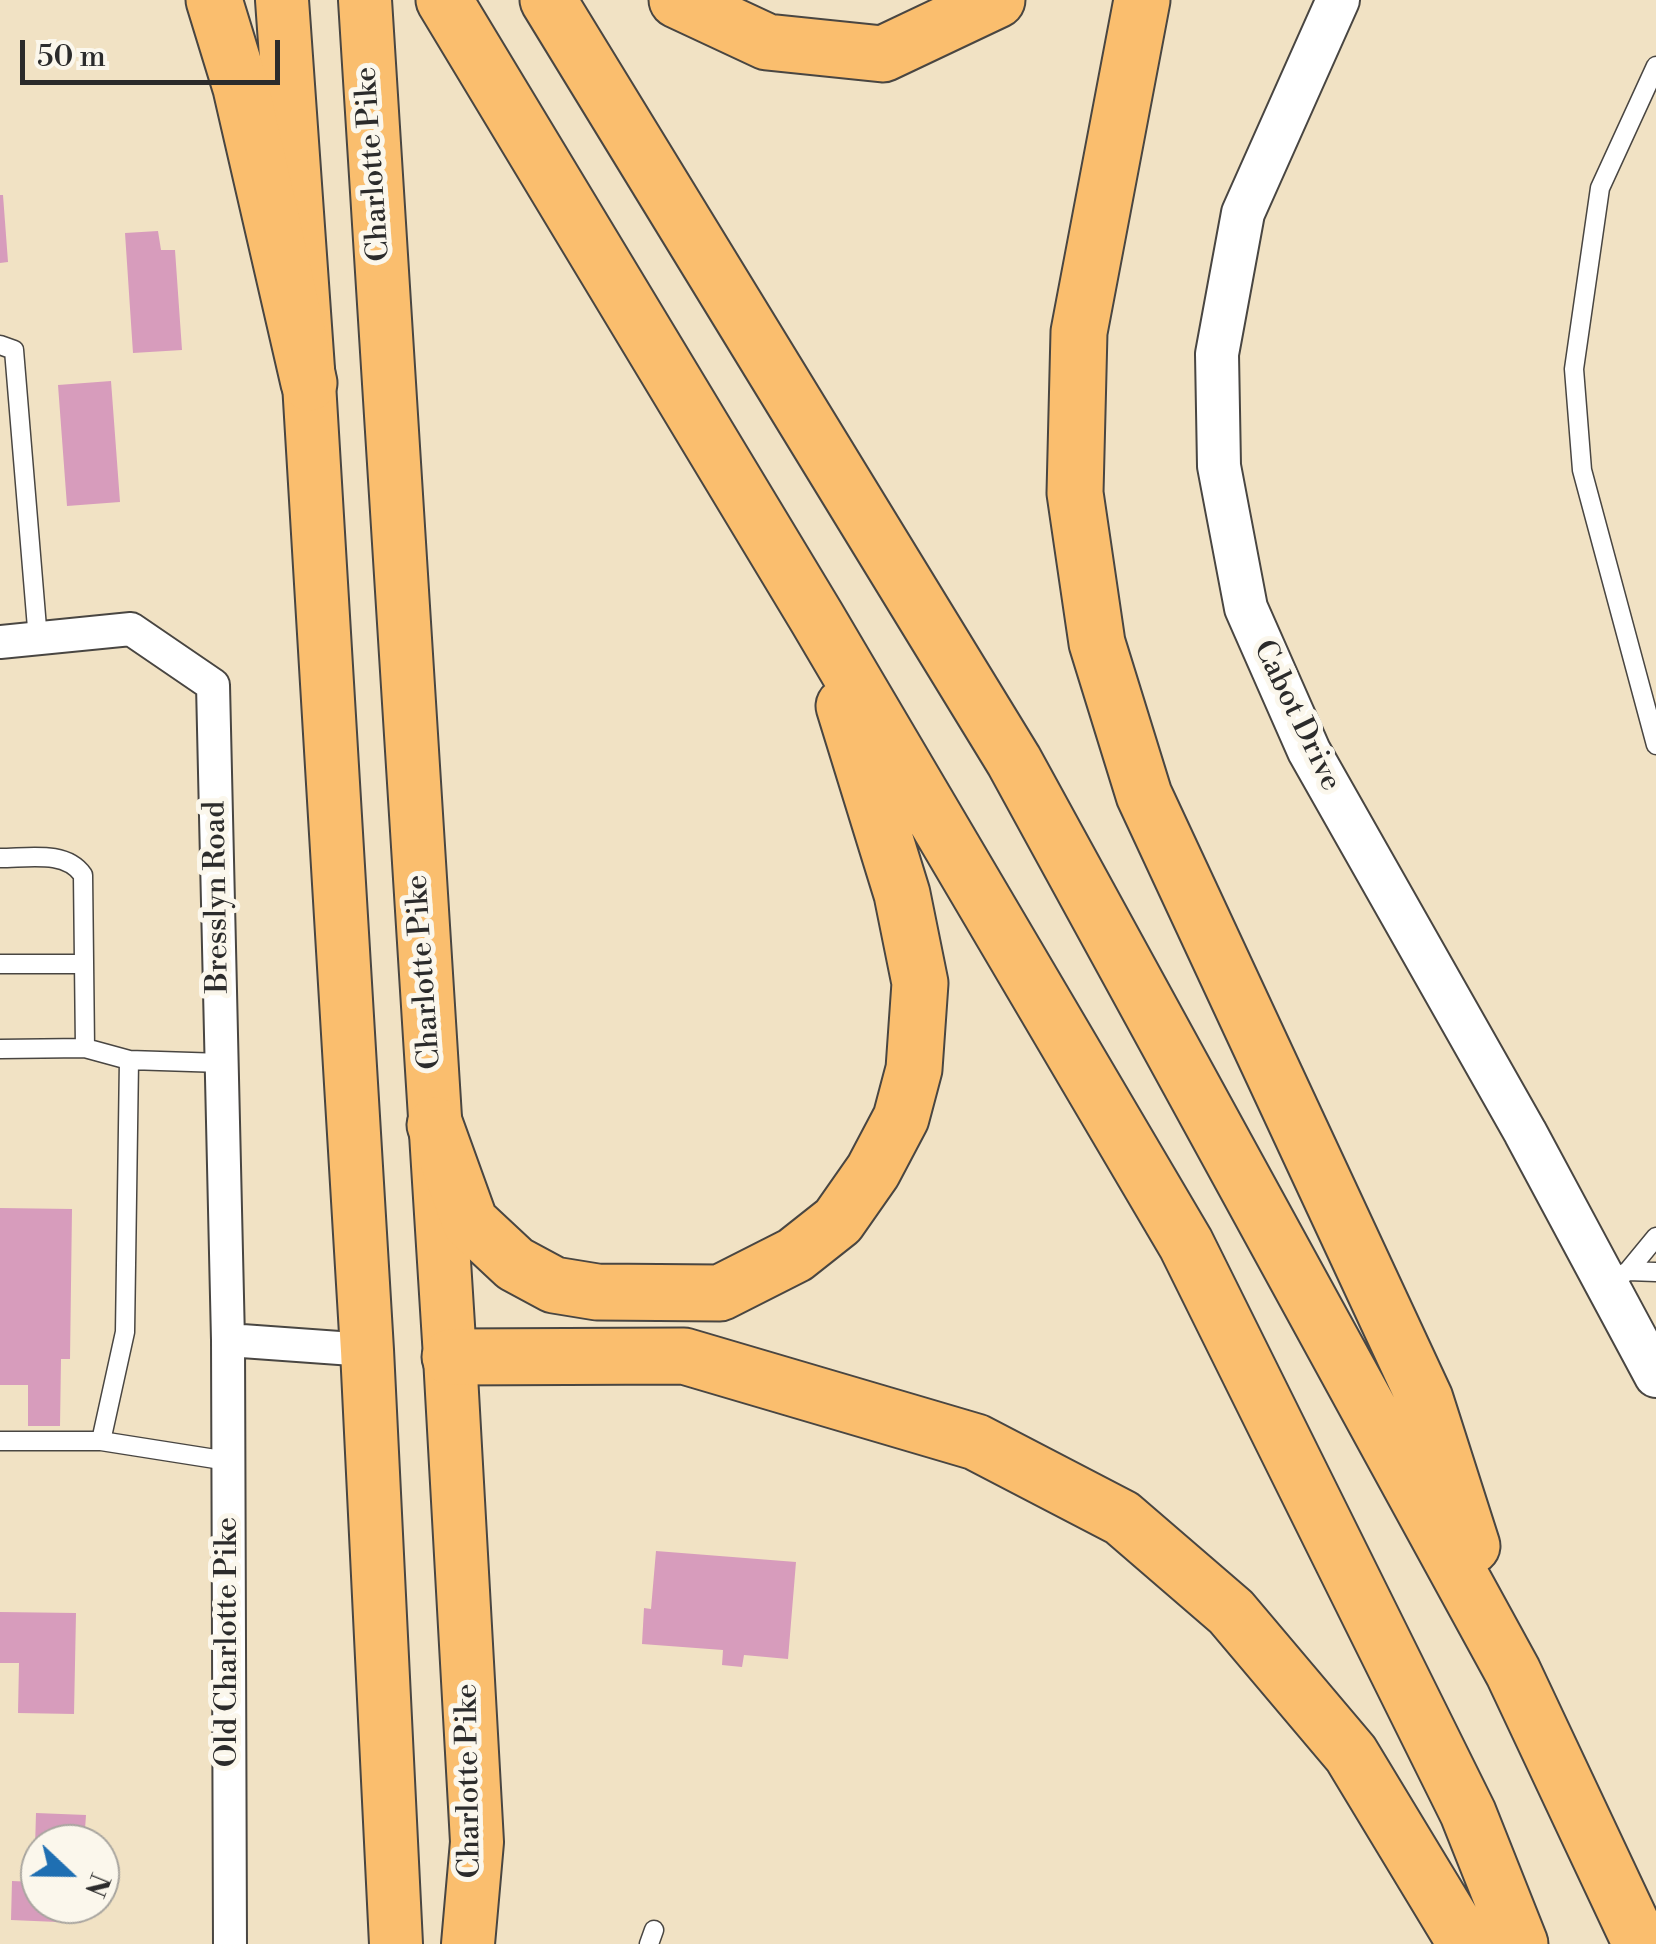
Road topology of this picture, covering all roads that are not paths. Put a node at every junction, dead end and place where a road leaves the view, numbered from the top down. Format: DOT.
graph roads {
  1 [pos="214,0"];
  2 [pos="282,0"];
  3 [pos="365,0"];
  4 [pos="444,0"];
  5 [pos="548,0"];
  6 [pos="677,0"];
  7 [pos="997,0"];
  8 [pos="1142,0"];
  9 [pos="1338,0"];
  10 [pos="1656,66"];
  11 [pos="0,345"];
  12 [pos="309,384"];
  13 [pos="817,618"];
  14 [pos="38,640"];
  15 [pos="0,642"];
  16 [pos="1656,745"];
  17 [pos="0,858"];
  18 [pos="0,964"];
  19 [pos="84,964"];
  20 [pos="85,1048"];
  21 [pos="0,1049"];
  22 [pos="129,1060"];
  23 [pos="222,1062"];
  24 [pos="435,1125"];
  25 [pos="1656,1237"];
  26 [pos="1656,1272"];
  27 [pos="1618,1277"];
  28 [pos="228,1340"];
  29 [pos="367,1350"];
  30 [pos="450,1356"];
  31 [pos="1656,1376"];
  32 [pos="101,1441"];
  33 [pos="0,1442"];
  34 [pos="228,1462"];
  35 [pos="1514,1672"];
  36 [pos="230,1944"];
  37 [pos="396,1944"];
  38 [pos="468,1944"];
  39 [pos="1466,1944"];
  40 [pos="1520,1944"];
  41 [pos="1640,1944"];
  1 -- 12 [label="highway"];
  2 -- 12 [label="main road"];
  3 -- 24 [label="main road, Charlotte Pike"];
  4 -- 13 [label="highway"];
  5 -- 35 [label="highway"];
  6 -- 7 [label="highway"];
  8 -- 35 [label="highway"];
  9 -- 27 [label="street, Cabot Drive"];
  10 -- 16 [label="lane"];
  11 -- 14 [label="lane"];
  12 -- 29 [label="main road"];
  13 -- 24 [label="highway"];
  13 -- 40 [label="highway"];
  14 -- 15 [label="street, Bresslyn Road"];
  14 -- 23 [label="street, Bresslyn Road"];
  17 -- 19 [label="lane"];
  18 -- 19 [label="lane"];
  19 -- 20 [label="lane"];
  20 -- 21 [label="lane"];
  20 -- 22 [label="lane"];
  22 -- 23 [label="lane"];
  22 -- 32 [label="lane"];
  23 -- 28 [label="street, Bresslyn Road"];
  24 -- 30 [label="main road, Charlotte Pike"];
  25 -- 27 [label="lane"];
  26 -- 27 [label="lane"];
  27 -- 31 [label="street, Cabot Drive"];
  28 -- 29 [label="street"];
  28 -- 34 [label="street, Old Charlotte Pike"];
  29 -- 30 [label="main road"];
  29 -- 37 [label="main road"];
  30 -- 38 [label="main road, Charlotte Pike"];
  30 -- 39 [label="highway"];
  32 -- 33 [label="lane"];
  32 -- 34 [label="lane"];
  34 -- 36 [label="street, Old Charlotte Pike"];
  35 -- 41 [label="highway"];
}
